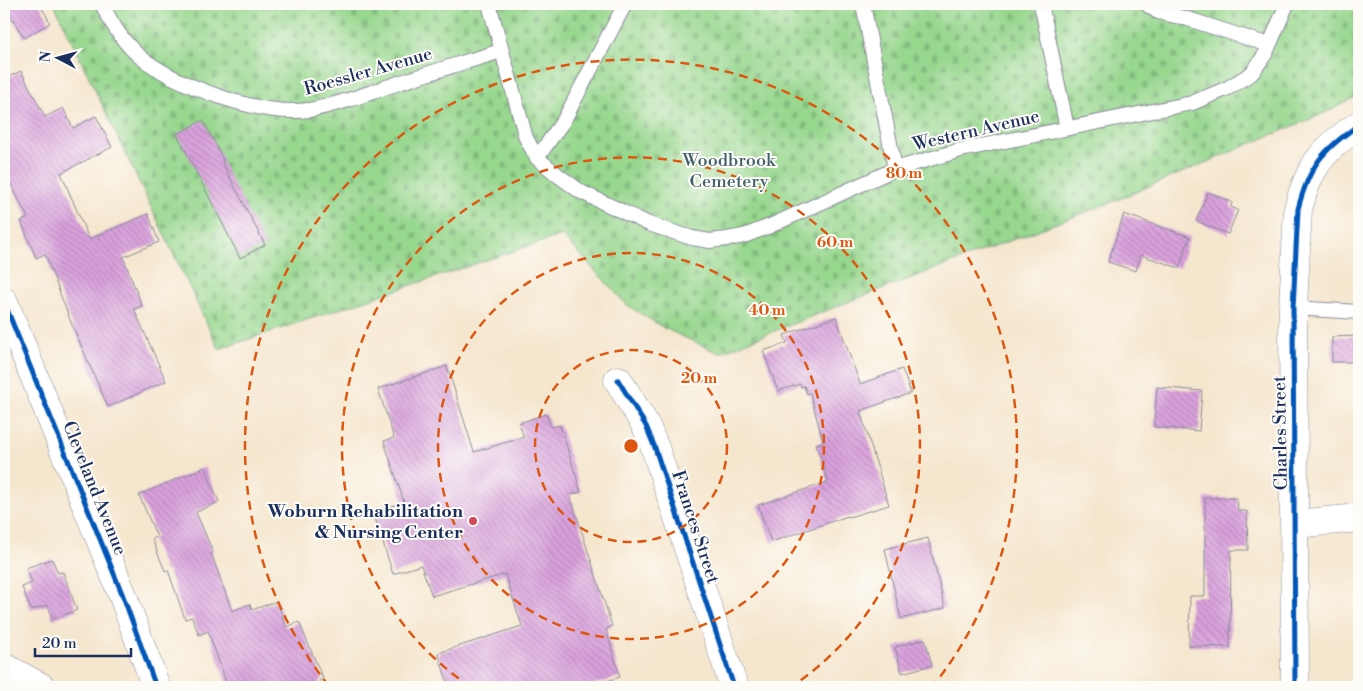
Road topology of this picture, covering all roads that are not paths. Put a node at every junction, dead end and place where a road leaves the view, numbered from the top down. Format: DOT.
graph roads {
  1 [pos="102,4"];
  2 [pos="489,4"];
  3 [pos="625,4"];
  4 [pos="863,4"];
  5 [pos="1041,4"];
  6 [pos="1146,4"];
  7 [pos="1287,4"];
  8 [pos="1269,45"];
  9 [pos="501,51"];
  10 [pos="1359,125"];
  11 [pos="1067,128"];
  12 [pos="537,158"];
  13 [pos="895,169"];
  14 [pos="4,302"];
  15 [pos="1293,308"];
  16 [pos="1359,312"];
  17 [pos="618,380"];
  18 [pos="1359,518"];
  19 [pos="1295,524"];
  20 [pos="4,666"];
  21 [pos="41,687"];
  22 [pos="156,687"];
  23 [pos="734,687"];
  24 [pos="1295,687"];
  1 -- 9 [label="lane, Roessler Avenue"];
  2 -- 9 [label="lane"];
  3 -- 12 [label="lane"];
  4 -- 13 [label="lane"];
  5 -- 11 [label="lane"];
  6 -- 8 [label="lane"];
  7 -- 8 [label="lane, Western Avenue"];
  8 -- 11 [label="lane, Western Avenue"];
  9 -- 12 [label="lane"];
  10 -- 15 [label="street, Charles Street"];
  11 -- 13 [label="lane, Western Avenue"];
  12 -- 13 [label="lane, Western Avenue"];
  14 -- 22 [label="street, Cleveland Avenue"];
  15 -- 16 [label="lane"];
  15 -- 19 [label="street, Charles Street"];
  17 -- 23 [label="street, Frances Street"];
  18 -- 19 [label="street"];
  19 -- 24 [label="street, Charles Street"];
  20 -- 21 [label="street"];
}
